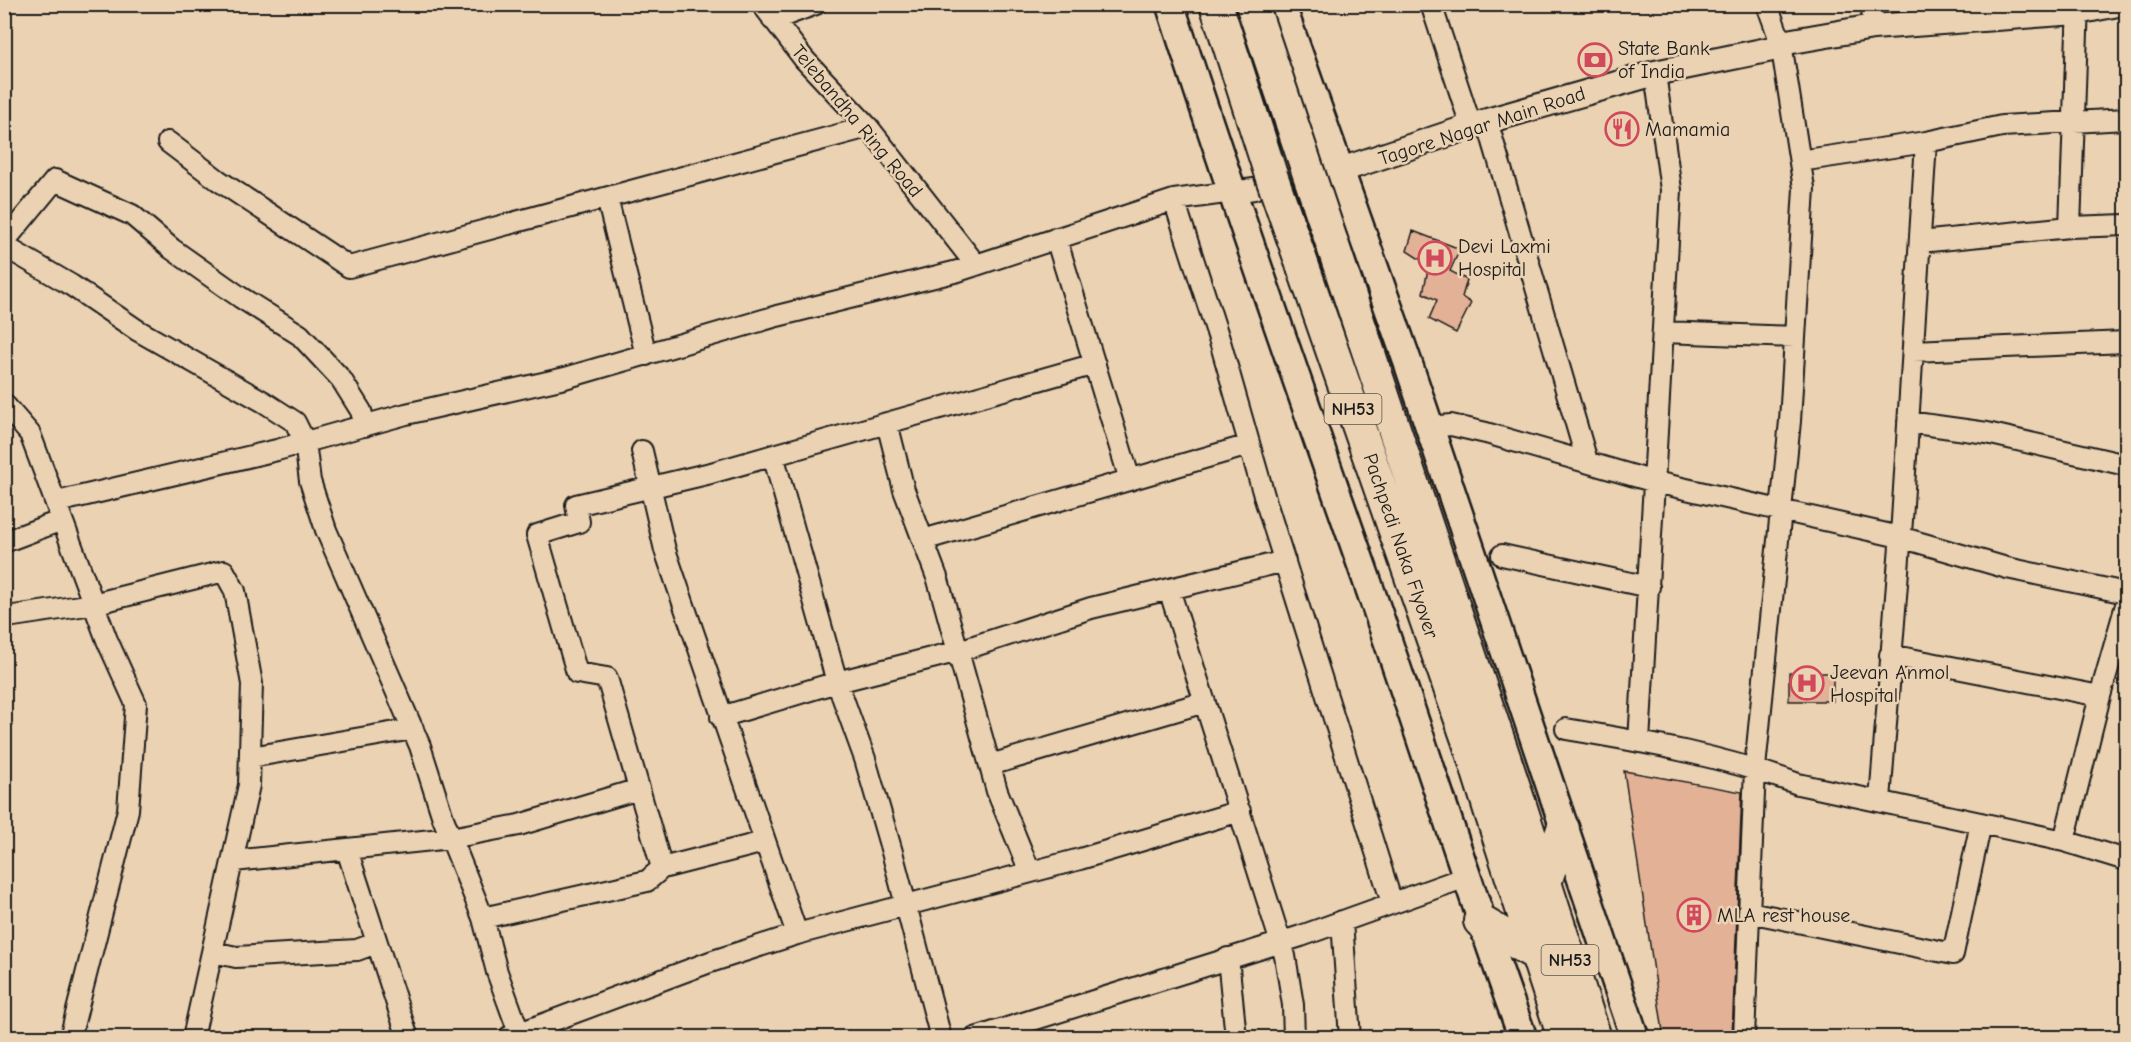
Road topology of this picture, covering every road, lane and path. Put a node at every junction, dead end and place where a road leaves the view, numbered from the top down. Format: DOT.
graph roads {
  1 [pos="816,4"];
  2 [pos="1170,4"];
  3 [pos="1216,4"];
  4 [pos="1252,4"];
  5 [pos="1281,4"];
  6 [pos="1431,4"];
  7 [pos="1767,4"];
  8 [pos="2118,4"];
  9 [pos="2078,8"];
  10 [pos="768,12"];
  11 [pos="1873,16"];
  12 [pos="1781,43"];
  13 [pos="1655,73"];
  14 [pos="2127,119"];
  15 [pos="2073,120"];
  16 [pos="1479,124"];
  17 [pos="868,127"];
  18 [pos="168,142"];
  19 [pos="1926,142"];
  20 [pos="1800,161"];
  21 [pos="1334,172"];
  22 [pos="1244,191"];
  23 [pos="607,198"];
  24 [pos="1174,200"];
  25 [pos="2127,225"];
  26 [pos="2070,228"];
  27 [pos="1056,238"];
  28 [pos="4,242"];
  29 [pos="1920,242"];
  30 [pos="4,246"];
  31 [pos="976,265"];
  32 [pos="1664,332"];
  33 [pos="1795,337"];
  34 [pos="2127,342"];
  35 [pos="1913,351"];
  36 [pos="646,355"];
  37 [pos="1095,364"];
  38 [pos="4,404"];
  39 [pos="1908,422"];
  40 [pos="887,423"];
  41 [pos="365,426"];
  42 [pos="1429,427"];
  43 [pos="305,442"];
  44 [pos="1249,444"];
  45 [pos="642,451"];
  46 [pos="773,455"];
  47 [pos="1587,461"];
  48 [pos="2127,465"];
  49 [pos="1130,480"];
  50 [pos="1655,482"];
  51 [pos="651,487"];
  52 [pos="59,511"];
  53 [pos="1781,511"];
  54 [pos="1900,537"];
  55 [pos="923,540"];
  56 [pos="4,542"];
  57 [pos="1502,555"];
  58 [pos="1285,561"];
  59 [pos="1649,587"];
  60 [pos="1169,589"];
  61 [pos="2127,593"];
  62 [pos="93,604"];
  63 [pos="2127,605"];
  64 [pos="7,617"];
  65 [pos="959,651"];
  66 [pos="1890,654"];
  67 [pos="837,682"];
  68 [pos="2100,696"];
  69 [pos="1205,702"];
  70 [pos="721,717"];
  71 [pos="413,729"];
  72 [pos="1566,729"];
  73 [pos="1640,742"];
  74 [pos="251,757"];
  75 [pos="990,765"];
  76 [pos="1755,768"];
  77 [pos="639,789"];
  78 [pos="1880,801"];
  79 [pos="1505,807"];
  80 [pos="1240,811"];
  81 [pos="1981,823"];
  82 [pos="1563,830"];
  83 [pos="451,838"];
  84 [pos="2064,841"];
  85 [pos="764,842"];
  86 [pos="347,850"];
  87 [pos="2127,860"];
  88 [pos="234,861"];
  89 [pos="662,868"];
  90 [pos="1030,872"];
  91 [pos="1466,877"];
  92 [pos="1545,883"];
  93 [pos="1392,903"];
  94 [pos="906,906"];
  95 [pos="1749,912"];
  96 [pos="483,918"];
  97 [pos="1342,921"];
  98 [pos="1480,921"];
  99 [pos="797,934"];
  100 [pos="1280,942"];
  101 [pos="375,943"];
  102 [pos="213,952"];
  103 [pos="1534,953"];
  104 [pos="1228,958"];
  105 [pos="516,1036"];
  106 [pos="70,1038"];
  107 [pos="194,1038"];
  108 [pos="408,1038"];
  109 [pos="941,1038"];
  110 [pos="975,1038"];
  111 [pos="1236,1038"];
  112 [pos="1294,1038"];
  113 [pos="1350,1038"];
  114 [pos="1522,1038"];
  115 [pos="1563,1038"];
  116 [pos="1595,1038"];
  117 [pos="1635,1038"];
  118 [pos="1744,1038"];
  1 -- 10 [label="street"];
  2 -- 22 [label="main road"];
  3 -- 79 [label="highway, Pachpedi Naka Flyover / NH53, bridge"];
  4 -- 79 [label="highway, Pachpedi Naka Flyover / NH53, bridge"];
  5 -- 21 [label="main road"];
  6 -- 16 [label="street"];
  7 -- 12 [label="street"];
  8 -- 9 [label="street, Tagore Nagar Main Road"];
  9 -- 11 [label="street, Tagore Nagar Main Road"];
  9 -- 15 [label="street"];
  10 -- 17 [label="street, Telebandha Ring Road"];
  11 -- 12 [label="street, Tagore Nagar Main Road"];
  12 -- 13 [label="street, Tagore Nagar Main Road"];
  12 -- 20 [label="street"];
  13 -- 16 [label="street, Tagore Nagar Main Road"];
  13 -- 32 [label="street"];
  14 -- 15 [label="street"];
  15 -- 19 [label="street"];
  15 -- 26 [label="street"];
  16 -- 21 [label="street, Tagore Nagar Main Road"];
  16 -- 47 [label="street"];
  17 -- 23 [label="street"];
  17 -- 31 [label="street, Telebandha Ring Road"];
  18 -- 23 [label="street"];
  19 -- 20 [label="street"];
  19 -- 29 [label="street"];
  20 -- 33 [label="street"];
  21 -- 42 [label="main road"];
  22 -- 24 [label="street"];
  22 -- 91 [label="main road"];
  23 -- 36 [label="street"];
  24 -- 27 [label="street"];
  24 -- 44 [label="street"];
  25 -- 26 [label="street"];
  26 -- 29 [label="street"];
  27 -- 31 [label="street"];
  27 -- 37 [label="street"];
  28 -- 41 [label="street"];
  29 -- 35 [label="street"];
  30 -- 43 [label="street"];
  31 -- 36 [label="street"];
  32 -- 33 [label="street"];
  32 -- 50 [label="street"];
  33 -- 53 [label="street"];
  34 -- 35 [label="street"];
  35 -- 39 [label="street"];
  36 -- 41 [label="street"];
  37 -- 40 [label="street"];
  37 -- 49 [label="street"];
  38 -- 52 [label="street"];
  39 -- 48 [label="street"];
  39 -- 54 [label="street"];
  40 -- 46 [label="street"];
  40 -- 55 [label="street"];
  41 -- 43 [label="street"];
  42 -- 47 [label="street"];
  42 -- 82 [label="main road"];
  43 -- 52 [label="street"];
  43 -- 71 [label="street"];
  44 -- 49 [label="street"];
  44 -- 58 [label="street"];
  45 -- 51 [label="street"];
  46 -- 51 [label="street"];
  46 -- 67 [label="street"];
  47 -- 50 [label="street"];
  49 -- 55 [label="street"];
  50 -- 53 [label="street"];
  50 -- 59 [label="street"];
  51 -- 70 [label="street"];
  51 -- 77 [label="street"];
  52 -- 56 [label="street"];
  52 -- 62 [label="street"];
  53 -- 54 [label="street"];
  53 -- 76 [label="street"];
  54 -- 61 [label="street"];
  54 -- 66 [label="street"];
  55 -- 65 [label="street"];
  57 -- 59 [label="street"];
  58 -- 60 [label="street"];
  58 -- 93 [label="street"];
  59 -- 73 [label="street"];
  60 -- 65 [label="street"];
  60 -- 69 [label="street"];
  62 -- 64 [label="street"];
  62 -- 74 [label="street"];
  62 -- 106 [label="street"];
  63 -- 68 [label="street"];
  65 -- 67 [label="street"];
  65 -- 75 [label="street"];
  66 -- 68 [label="street"];
  66 -- 78 [label="street"];
  67 -- 70 [label="street"];
  67 -- 94 [label="street"];
  68 -- 84 [label="street"];
  69 -- 75 [label="street"];
  69 -- 80 [label="street"];
  70 -- 85 [label="street"];
  71 -- 74 [label="street"];
  71 -- 83 [label="street"];
  72 -- 73 [label="street"];
  73 -- 76 [label="street"];
  74 -- 88 [label="street"];
  75 -- 90 [label="street"];
  76 -- 78 [label="street"];
  76 -- 95 [label="street"];
  77 -- 83 [label="street"];
  77 -- 89 [label="street"];
  78 -- 81 [label="street"];
  79 -- 92 [label="highway, Pachpedi Naka Flyover / NH53"];
  79 -- 103 [label="highway, Pachpedi Naka Flyover / NH53"];
  80 -- 90 [label="street"];
  80 -- 100 [label="street"];
  81 -- 84 [label="street"];
  81 -- 95 [label="street"];
  82 -- 92 [label="highway"];
  82 -- 117 [label="main road"];
  83 -- 86 [label="street"];
  83 -- 96 [label="street"];
  84 -- 87 [label="street"];
  85 -- 89 [label="street"];
  85 -- 99 [label="street"];
  86 -- 88 [label="street"];
  86 -- 101 [label="street"];
  88 -- 102 [label="street"];
  89 -- 96 [label="street"];
  90 -- 94 [label="street"];
  91 -- 93 [label="street"];
  91 -- 98 [label="main road"];
  92 -- 116 [label="highway, NH53"];
  93 -- 97 [label="street"];
  94 -- 99 [label="street"];
  94 -- 109 [label="street"];
  95 -- 118 [label="street"];
  96 -- 105 [label="street"];
  97 -- 100 [label="street"];
  97 -- 113 [label="street"];
  98 -- 103 [label="highway"];
  98 -- 114 [label="main road"];
  99 -- 105 [label="street"];
  100 -- 104 [label="street"];
  100 -- 112 [label="street"];
  101 -- 102 [label="street"];
  101 -- 108 [label="street"];
  102 -- 107 [label="street"];
  103 -- 115 [label="highway, NH53"];
  104 -- 110 [label="street"];
  104 -- 111 [label="street"];
}
